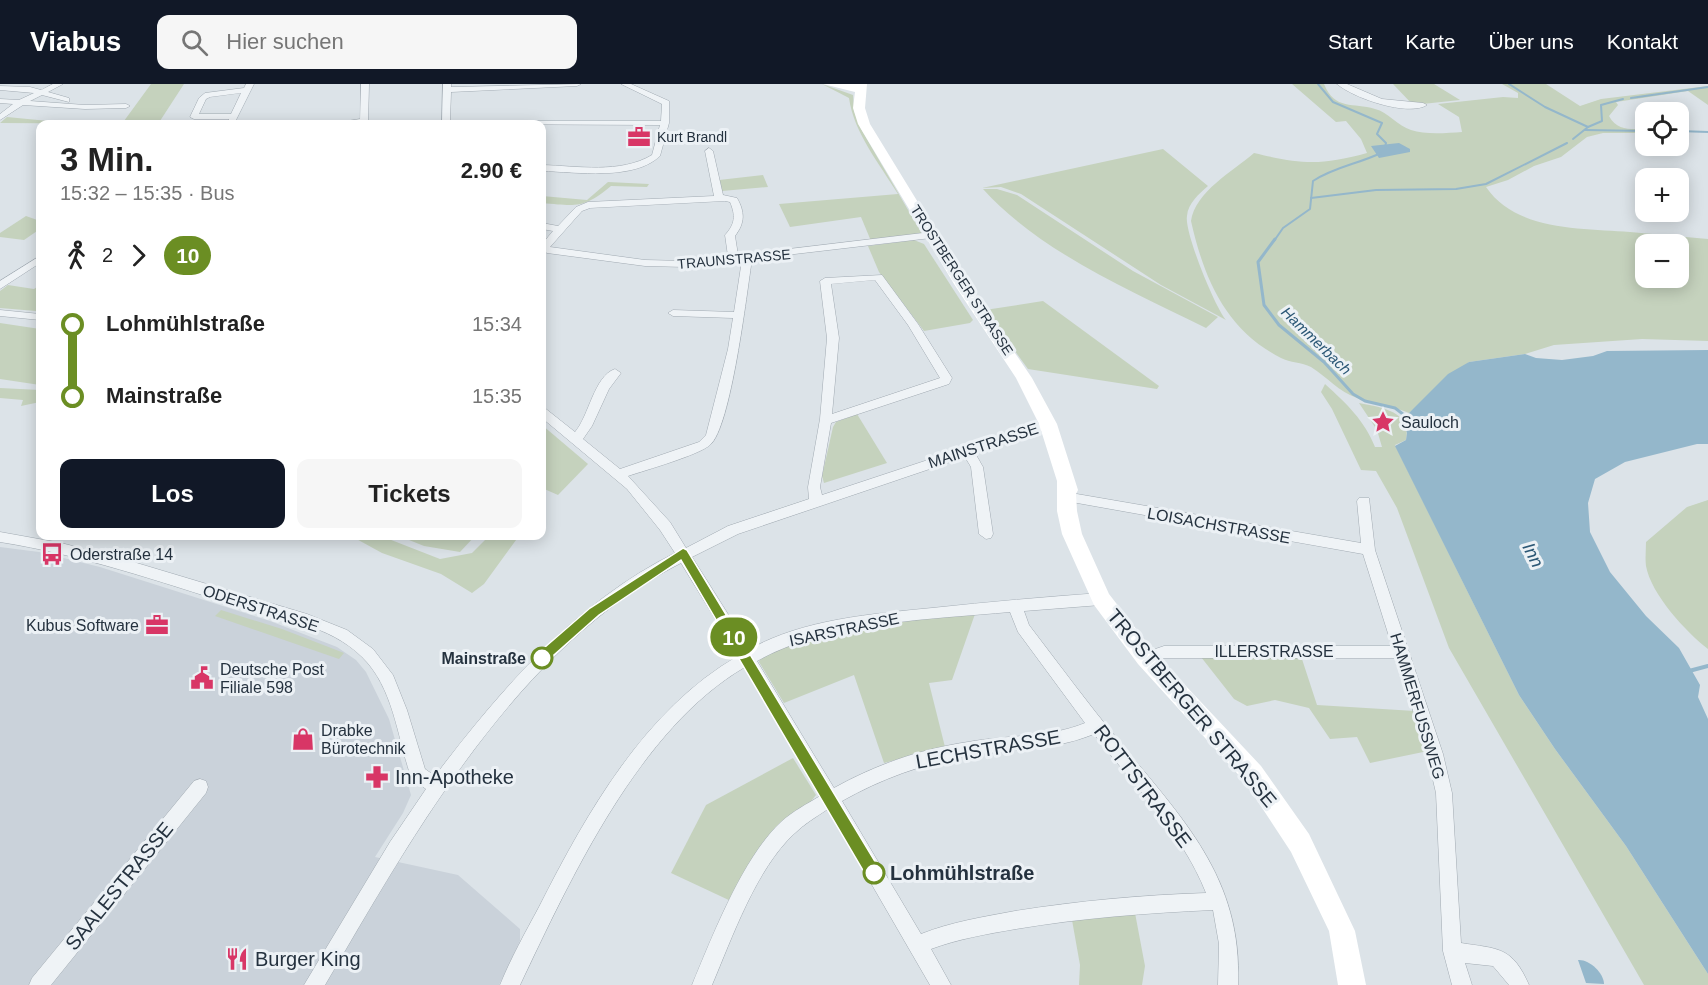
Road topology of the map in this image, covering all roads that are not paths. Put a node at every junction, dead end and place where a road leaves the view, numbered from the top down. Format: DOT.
graph roads {
  1 [pos="59,84"];
  2 [pos="365,84"];
  3 [pos="577,84"];
  4 [pos="625,84"];
  5 [pos="829,84"];
  6 [pos="1341,84"];
  7 [pos="249,87"];
  8 [pos="447,87"];
  9 [pos="860,87"];
  10 [pos="0,88"];
  11 [pos="41,91"];
  12 [pos="58,98"];
  13 [pos="0,101"];
  14 [pos="23,101"];
  15 [pos="46,103"];
  16 [pos="1423,105"];
  17 [pos="126,106"];
  18 [pos="85,107"];
  19 [pos="0,118"];
  20 [pos="232,120"];
  21 [pos="364,120"];
  22 [pos="446,120"];
  23 [pos="665,123"];
  24 [pos="546,124"];
  25 [pos="709,151"];
  26 [pos="546,168"];
  27 [pos="719,198"];
  28 [pos="546,227"];
  29 [pos="559,229"];
  30 [pos="931,235"];
  31 [pos="546,245"];
  32 [pos="546,248"];
  33 [pos="740,259"];
  34 [pos="36,262"];
  35 [pos="0,286"];
  36 [pos="0,313"];
  37 [pos="674,313"];
  38 [pos="740,315"];
  39 [pos="36,317"];
  40 [pos="615,373"];
  41 [pos="546,416"];
  42 [pos="826,419"];
  43 [pos="1048,424"];
  44 [pos="574,440"];
  45 [pos="967,449"];
  46 [pos="618,475"];
  47 [pos="1068,488"];
  48 [pos="816,501"];
  49 [pos="1364,501"];
  50 [pos="986,534"];
  51 [pos="0,537"];
  52 [pos="1368,550"];
  53 [pos="683,553"];
  54 [pos="1101,599"];
  55 [pos="1015,605"];
  56 [pos="1403,652"];
  57 [pos="747,657"];
  58 [pos="1146,658"];
  59 [pos="1097,725"];
  60 [pos="435,786"];
  61 [pos="200,787"];
  62 [pos="829,799"];
  63 [pos="1219,901"];
  64 [pos="918,946"];
  65 [pos="1452,951"];
  66 [pos="39,985"];
  67 [pos="314,985"];
  68 [pos="510,985"];
  69 [pos="702,985"];
  70 [pos="941,985"];
  71 [pos="1228,985"];
  72 [pos="1352,985"];
  73 [pos="1462,985"];
  74 [pos="1519,985"];
  1 -- 11 [label="street"];
  2 -- 21 [label="street"];
  3 -- 8 [label="street"];
  4 -- 23 [label="street"];
  5 -- 9 [label="main road"];
  6 -- 16 [label="street"];
  7 -- 20 [label="street"];
  7 -- 20 [label="street"];
  8 -- 22 [label="street"];
  9 -- 30 [label="main road, TROSTBERGER STRASSE"];
  10 -- 11 [label="street"];
  11 -- 12 [label="street"];
  11 -- 14 [label="street"];
  12 -- 15 [label="street"];
  12 -- 18 [label="street"];
  13 -- 14 [label="street"];
  14 -- 15 [label="street"];
  14 -- 19 [label="street"];
  15 -- 18 [label="street"];
  17 -- 18 [label="street"];
  23 -- 24 [label="street"];
  23 -- 26 [label="street"];
  25 -- 27 [label="street"];
  27 -- 29 [label="street"];
  27 -- 33 [label="street"];
  28 -- 29 [label="street"];
  29 -- 31 [label="street, TRAUNSTRASSE"];
  30 -- 33 [label="street, TRAUNSTRASSE"];
  30 -- 43 [label="main road, TROSTBERGER STRASSE"];
  32 -- 33 [label="street, TRAUNSTRASSE"];
  33 -- 38 [label="street"];
  34 -- 35 [label="street"];
  36 -- 39 [label="street"];
  37 -- 38 [label="street"];
  38 -- 46 [label="street"];
  40 -- 44 [label="street"];
  41 -- 44 [label="street"];
  42 -- 42 [label="street"];
  42 -- 48 [label="street"];
  43 -- 45 [label="street, MAINSTRASSE"];
  43 -- 47 [label="main road, TROSTBERGER STRASSE"];
  44 -- 46 [label="street"];
  45 -- 48 [label="street, MAINSTRASSE"];
  45 -- 50 [label="street"];
  46 -- 53 [label="street"];
  47 -- 52 [label="street, LOISACHSTRASSE"];
  47 -- 54 [label="main road, TROSTBERGER STRASSE"];
  48 -- 53 [label="street, MAINSTRASSE"];
  49 -- 52 [label="street, HAMMERFUSSWEG"];
  51 -- 60 [label="street, ODERSTRASSE"];
  52 -- 56 [label="street, HAMMERFUSSWEG"];
  53 -- 57 [label="street"];
  53 -- 60 [label="street, MAINSTRASSE"];
  54 -- 55 [label="street, ISARSTRASSE"];
  54 -- 58 [label="main road, TROSTBERGER STRASSE"];
  55 -- 57 [label="street, ISARSTRASSE"];
  55 -- 59 [label="street, ROTTSTRASSE"];
  56 -- 58 [label="street, ILLERSTRASSE"];
  56 -- 65 [label="street, HAMMERFUSSWEG"];
  57 -- 62 [label="street"];
  57 -- 68 [label="street, ISARSTRASSE"];
  58 -- 72 [label="main road, TROSTBERGER STRASSE"];
  59 -- 62 [label="street, LECHSTRASSE"];
  59 -- 63 [label="street, ROTTSTRASSE"];
  60 -- 67 [label="street, MAINSTRASSE"];
  61 -- 66 [label="street, SAALESTRASSE"];
  62 -- 64 [label="street"];
  62 -- 69 [label="street, LECHSTRASSE"];
  63 -- 64 [label="street"];
  63 -- 71 [label="street, ROTTSTRASSE"];
  64 -- 70 [label="street"];
  65 -- 73 [label="street, HAMMERFUSSWEG"];
  65 -- 74 [label="street"];
}
